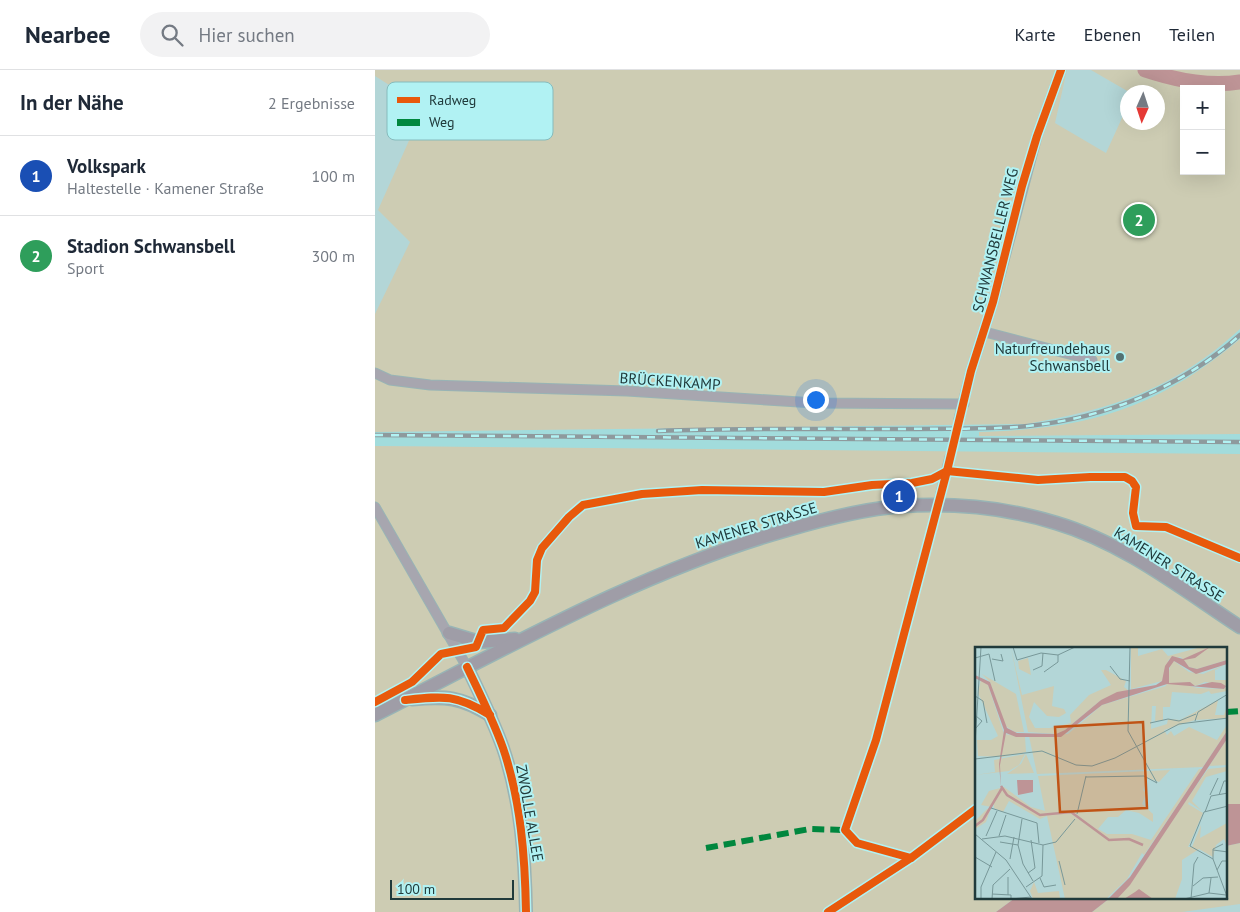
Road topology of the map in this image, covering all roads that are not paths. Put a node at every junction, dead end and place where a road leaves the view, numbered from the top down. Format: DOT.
graph roads {
  1 [pos="1061,70"];
  2 [pos="985,332"];
  3 [pos="1093,360"];
  4 [pos="375,373"];
  5 [pos="964,404"];
  6 [pos="959,418"];
  7 [pos="950,458"];
  8 [pos="938,505"];
  9 [pos="375,507"];
  10 [pos="1240,627"];
  11 [pos="449,633"];
  12 [pos="525,638"];
  13 [pos="467,667"];
  14 [pos="405,700"];
  15 [pos="375,715"];
  16 [pos="490,715"];
  17 [pos="526,912"];
  1 -- 2 [label="street, SCHWANSBELLER WEG"];
  2 -- 3 [label="street"];
  2 -- 5 [label="street, SCHWANSBELLER WEG"];
  4 -- 5 [label="street, BRÜCKENKAMP"];
  5 -- 6 [label="street, SCHWANSBELLER WEG"];
  7 -- 8 [label="street"];
  8 -- 10 [label="main road, KAMENER STRASSE"];
  8 -- 12 [label="main road, KAMENER STRASSE"];
  9 -- 11 [label="street"];
  11 -- 12 [label="main road"];
  11 -- 13 [label="street"];
  12 -- 13 [label="main road, KAMENER STRASSE"];
  13 -- 14 [label="main road, KAMENER STRASSE"];
  13 -- 16 [label="street, ZWOLLE ALLEE"];
  14 -- 15 [label="main road, KAMENER STRASSE"];
  14 -- 16 [label="main road"];
  16 -- 17 [label="street, ZWOLLE ALLEE"];
}
